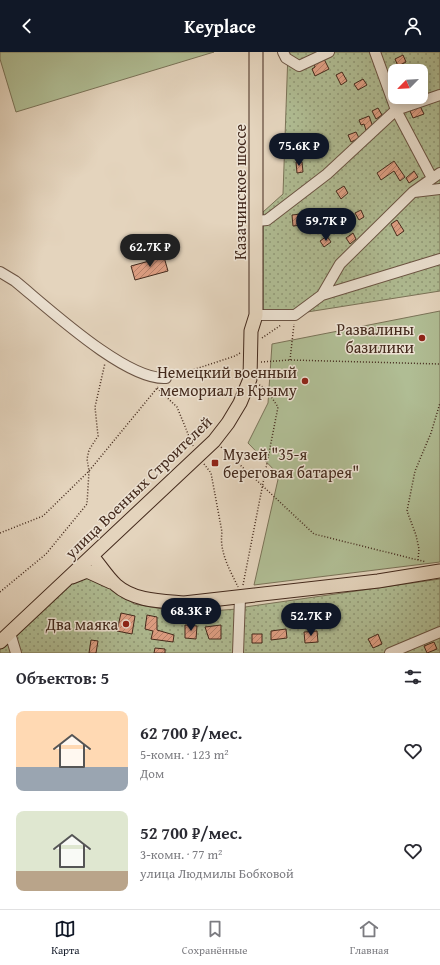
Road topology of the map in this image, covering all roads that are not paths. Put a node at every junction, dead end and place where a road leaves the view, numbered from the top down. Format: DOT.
graph roads {
  1 [pos="256,52"];
  2 [pos="283,52"];
  3 [pos="329,52"];
  4 [pos="375,52"];
  5 [pos="440,95"];
  6 [pos="396,110"];
  7 [pos="436,175"];
  8 [pos="440,188"];
  9 [pos="413,192"];
  10 [pos="257,222"];
  11 [pos="440,260"];
  12 [pos="0,272"];
  13 [pos="322,295"];
  14 [pos="256,315"];
  15 [pos="251,331"];
  16 [pos="166,378"];
  17 [pos="112,537"];
  18 [pos="92,556"];
  19 [pos="436,568"];
  20 [pos="66,580"];
  21 [pos="115,584"];
  22 [pos="241,595"];
  23 [pos="440,632"];
  24 [pos="5,637"];
  25 [pos="16,653"];
  26 [pos="238,653"];
  27 [pos="390,653"];
  1 -- 10 [label="main road, Казачинское шоссе"];
  2 -- 3 [label="street"];
  4 -- 6 [label="street"];
  5 -- 6 [label="street"];
  6 -- 7 [label="street"];
  6 -- 10 [label="street"];
  7 -- 9 [label="street"];
  8 -- 9 [label="street"];
  9 -- 13 [label="street"];
  10 -- 14 [label="main road, Казачинское шоссе"];
  11 -- 13 [label="street"];
  12 -- 16 [label="street"];
  13 -- 14 [label="street"];
  14 -- 15 [label="main road, Казачинское шоссе"];
  15 -- 17 [label="main road, улица Военных Строителей"];
  17 -- 18 [label="main road, улица Военных Строителей"];
  17 -- 21 [label="main road"];
  18 -- 20 [label="main road, улица Военных Строителей"];
  18 -- 21 [label="main road"];
  19 -- 22 [label="main road"];
  20 -- 21 [label="main road"];
  20 -- 24 [label="main road, улица Военных Строителей"];
  21 -- 22 [label="main road"];
  22 -- 26 [label="street"];
  23 -- 27 [label="street"];
  24 -- 25 [label="street"];
}
